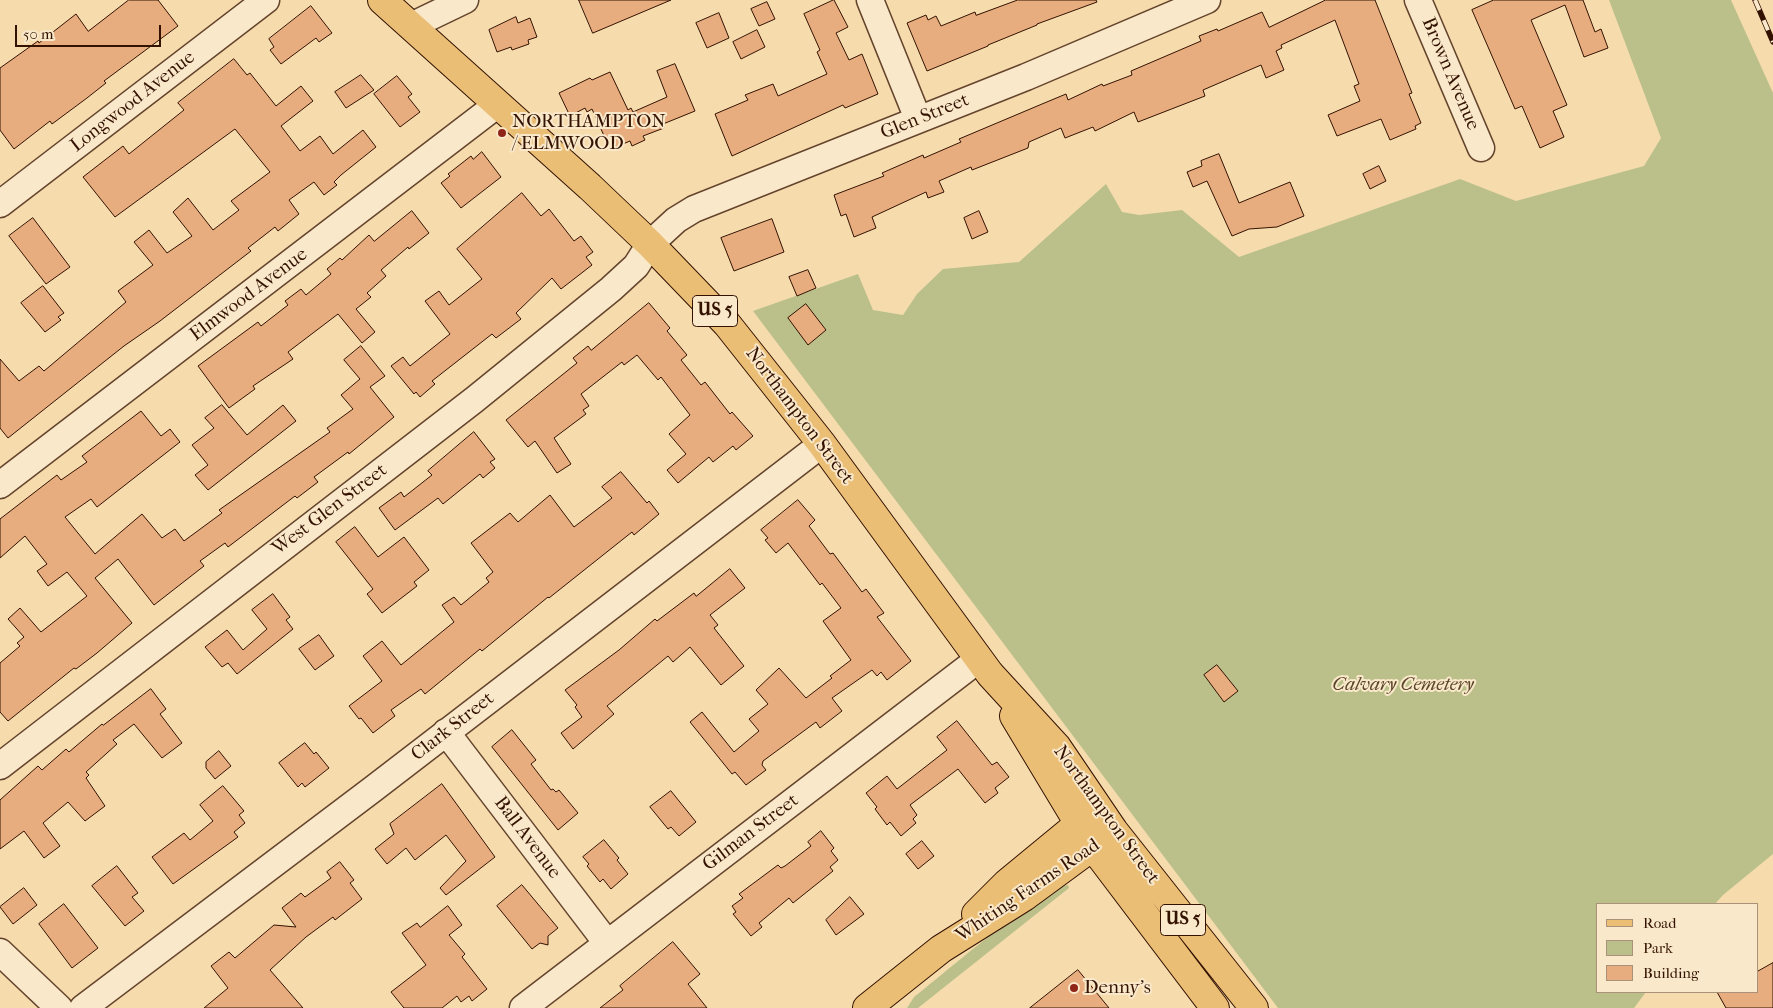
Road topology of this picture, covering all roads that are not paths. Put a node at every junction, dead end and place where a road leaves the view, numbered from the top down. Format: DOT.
graph roads {
  1 [pos="266,0"];
  2 [pos="382,0"];
  3 [pos="465,0"];
  4 [pos="870,0"];
  5 [pos="1207,0"];
  6 [pos="1418,0"];
  7 [pos="411,26"];
  8 [pos="498,104"];
  9 [pos="918,119"];
  10 [pos="1481,148"];
  11 [pos="0,204"];
  12 [pos="650,244"];
  13 [pos="822,444"];
  14 [pos="0,485"];
  15 [pos="985,666"];
  16 [pos="446,732"];
  17 [pos="0,766"];
  18 [pos="1088,816"];
  19 [pos="1104,839"];
  20 [pos="607,943"];
  21 [pos="941,949"];
  22 [pos="0,952"];
  23 [pos="59,1008"];
  24 [pos="83,1008"];
  25 [pos="523,1008"];
  26 [pos="867,1008"];
  27 [pos="1215,1008"];
  28 [pos="1254,1008"];
  1 -- 11 [label="street, Longwood Avenue"];
  2 -- 7 [label="main road, Northampton Street / US 5"];
  3 -- 7 [label="street"];
  4 -- 9 [label="street"];
  5 -- 9 [label="street, Glen Street"];
  6 -- 10 [label="street, Brown Avenue"];
  7 -- 8 [label="main road, Northampton Street / US 5"];
  8 -- 12 [label="main road, Northampton Street / US 5"];
  8 -- 14 [label="street, Elmwood Avenue"];
  9 -- 12 [label="street, Glen Street"];
  12 -- 13 [label="main road, Northampton Street / US 5"];
  12 -- 17 [label="street, West Glen Street"];
  13 -- 15 [label="main road, Northampton Street / US 5"];
  13 -- 16 [label="street, Clark Street"];
  15 -- 18 [label="main road, Northampton Street / US 5"];
  15 -- 20 [label="street, Gilman Street"];
  16 -- 20 [label="street, Ball Avenue"];
  16 -- 24 [label="street, Clark Street"];
  18 -- 19 [label="main road, Northampton Street / US 5"];
  18 -- 21 [label="main road, Whiting Farms Road"];
  19 -- 21 [label="main road, Whiting Farms Road"];
  19 -- 27 [label="main road, Northampton Street / US 5"];
  19 -- 28 [label="main road, Northampton Street / US 5"];
  20 -- 25 [label="street, Gilman Street"];
  21 -- 26 [label="main road, Whiting Farms Road"];
  22 -- 23 [label="street"];
}
